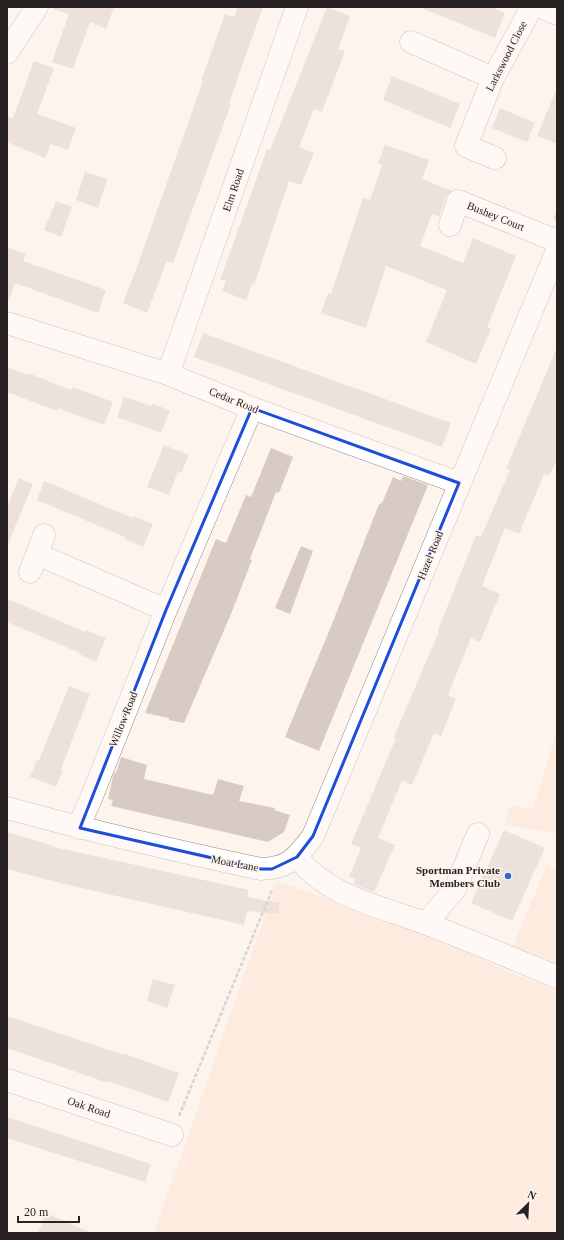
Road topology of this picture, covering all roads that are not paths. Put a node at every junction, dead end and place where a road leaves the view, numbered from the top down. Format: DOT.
graph roads {
  1 [pos="37,7"];
  2 [pos="297,7"];
  3 [pos="532,7"];
  4 [pos="541,7"];
  5 [pos="557,14"];
  6 [pos="411,42"];
  7 [pos="7,54"];
  8 [pos="493,78"];
  9 [pos="495,158"];
  10 [pos="450,225"];
  11 [pos="554,243"];
  12 [pos="7,324"];
  13 [pos="168,374"];
  14 [pos="252,408"];
  15 [pos="459,483"];
  16 [pos="37,554"];
  17 [pos="166,610"];
  18 [pos="7,808"];
  19 [pos="80,828"];
  20 [pos="478,834"];
  21 [pos="297,857"];
  22 [pos="426,923"];
  23 [pos="557,977"];
  24 [pos="7,1080"];
  25 [pos="172,1135"];
  1 -- 7 [label="street"];
  2 -- 13 [label="street, Elm Road"];
  3 -- 8 [label="street, Larkswood Close"];
  4 -- 5 [label="street"];
  6 -- 8 [label="street"];
  8 -- 9 [label="street, Larkswood Close"];
  10 -- 11 [label="street, Bushey Court"];
  11 -- 15 [label="street, Hazel Road"];
  12 -- 13 [label="street, Cedar Road"];
  13 -- 14 [label="street, Cedar Road"];
  14 -- 15 [label="street, Cedar Road"];
  14 -- 17 [label="street, Willow Road"];
  15 -- 21 [label="street, Hazel Road"];
  16 -- 17 [label="street"];
  17 -- 19 [label="street, Willow Road"];
  18 -- 19 [label="street, Moat Lane"];
  19 -- 21 [label="street, Moat Lane"];
  20 -- 22 [label="street"];
  21 -- 22 [label="street"];
  22 -- 23 [label="street"];
  24 -- 25 [label="street, Oak Road"];
}
